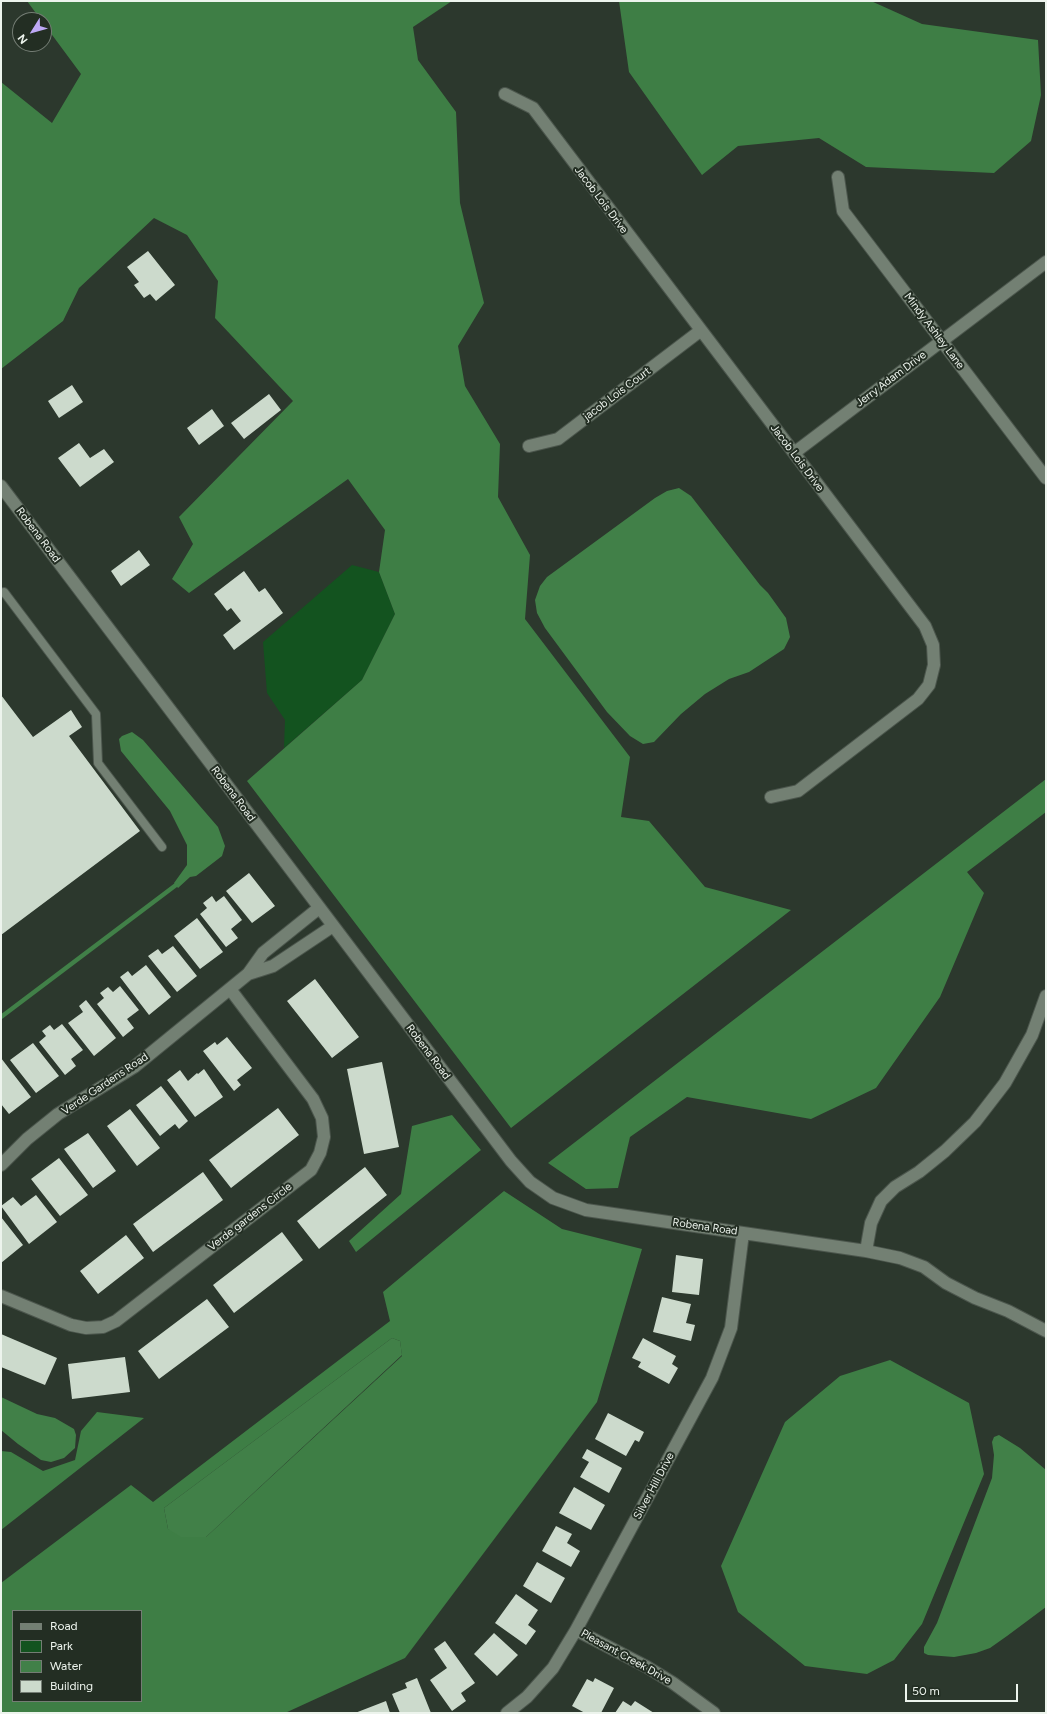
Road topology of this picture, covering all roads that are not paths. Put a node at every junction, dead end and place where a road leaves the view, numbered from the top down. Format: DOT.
graph roads {
  1 [pos="505,94"];
  2 [pos="838,177"];
  3 [pos="1046,262"];
  4 [pos="700,331"];
  5 [pos="942,341"];
  6 [pos="529,446"];
  7 [pos="794,453"];
  8 [pos="1046,478"];
  9 [pos="1,486"];
  10 [pos="1,593"];
  11 [pos="771,797"];
  12 [pos="162,847"];
  13 [pos="319,908"];
  14 [pos="333,926"];
  15 [pos="248,974"];
  16 [pos="230,989"];
  17 [pos="1046,996"];
  18 [pos="1,1165"];
  19 [pos="743,1233"];
  20 [pos="866,1251"];
  21 [pos="1,1296"];
  22 [pos="1046,1331"];
  23 [pos="576,1630"];
  24 [pos="506,1713"];
  25 [pos="714,1713"];
  1 -- 4 [label="street, Jacob Lois Drive"];
  2 -- 5 [label="street, Mindy Ashley Lane"];
  3 -- 5 [label="street, Jerry Adam Drive"];
  4 -- 6 [label="street, jacob Lois Court"];
  4 -- 7 [label="street, Jacob Lois Drive"];
  5 -- 7 [label="street, Jerry Adam Drive"];
  5 -- 8 [label="street, Mindy Ashley Lane"];
  7 -- 11 [label="street, Jacob Lois Drive"];
  9 -- 13 [label="street, Robena Road"];
  10 -- 12 [label="lane"];
  13 -- 14 [label="street, Robena Road"];
  13 -- 15 [label="street, Verde Gardens Road"];
  14 -- 15 [label="street, Verde Gardens Road"];
  14 -- 19 [label="street, Robena Road"];
  15 -- 16 [label="street, Verde Gardens Road"];
  16 -- 18 [label="street, Verde Gardens Road"];
  16 -- 21 [label="street, Verde gardens Circle"];
  17 -- 20 [label="street"];
  19 -- 20 [label="street, Robena Road"];
  19 -- 23 [label="street, Silver Hill Drive"];
  20 -- 22 [label="street, Robena Road"];
  23 -- 24 [label="street, Silver Hill Drive"];
  23 -- 25 [label="street, Pleasant Creek Drive"];
}
